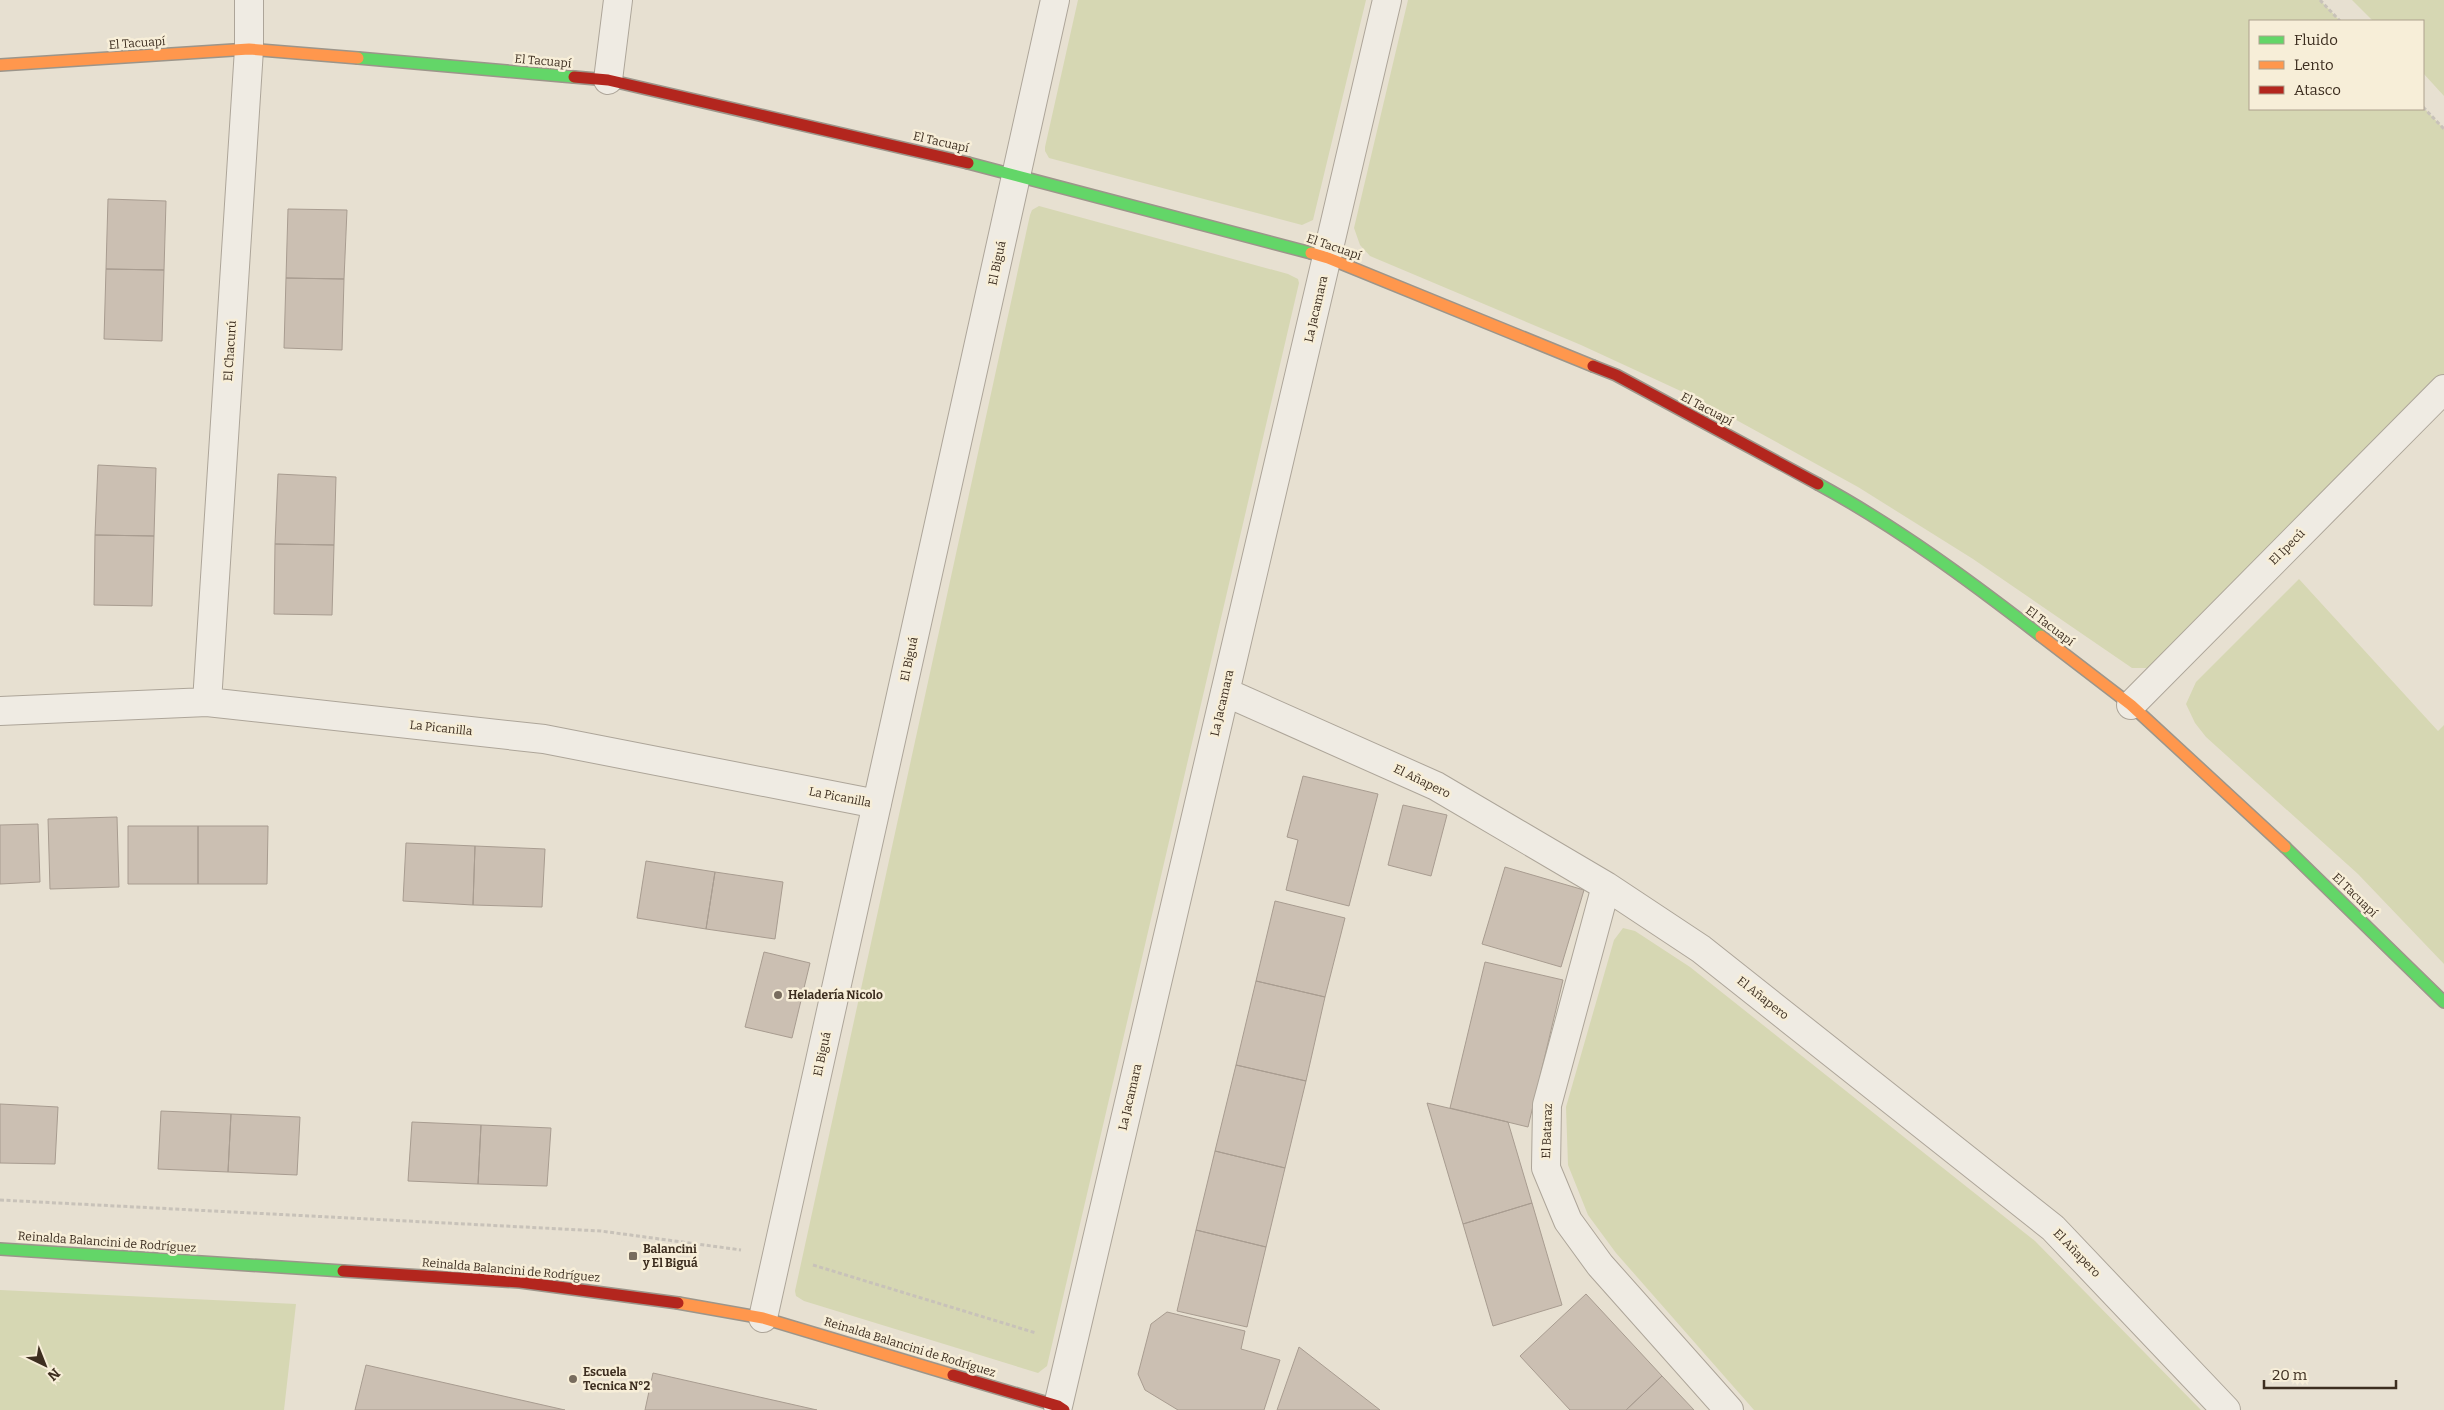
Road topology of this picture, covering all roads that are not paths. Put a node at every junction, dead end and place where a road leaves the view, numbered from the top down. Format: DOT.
graph roads {
  1 [pos="249,0"];
  2 [pos="618,0"];
  3 [pos="1055,0"];
  4 [pos="1388,0"];
  5 [pos="249,50"];
  6 [pos="0,65"];
  7 [pos="608,80"];
  8 [pos="1017,174"];
  9 [pos="1328,258"];
  10 [pos="2444,389"];
  11 [pos="1224,692"];
  12 [pos="207,702"];
  13 [pos="2131,705"];
  14 [pos="0,711"];
  15 [pos="877,804"];
  16 [pos="1606,886"];
  17 [pos="2444,1002"];
  18 [pos="0,1249"];
  19 [pos="763,1318"];
  20 [pos="1061,1408"];
  21 [pos="1729,1410"];
  22 [pos="2226,1410"];
  1 -- 5 [label="street, El Chacurú"];
  2 -- 7 [label="street"];
  3 -- 8 [label="street, El Biguá"];
  4 -- 9 [label="street, La Jacamara"];
  5 -- 6 [label="street, El Tacuapí"];
  5 -- 7 [label="street, El Tacuapí"];
  5 -- 12 [label="street, El Chacurú"];
  7 -- 8 [label="street, El Tacuapí"];
  8 -- 9 [label="street, El Tacuapí"];
  8 -- 15 [label="street, El Biguá"];
  9 -- 11 [label="street, La Jacamara"];
  9 -- 13 [label="street, El Tacuapí"];
  10 -- 13 [label="street, El Ipecú"];
  11 -- 16 [label="street, El Añapero"];
  11 -- 20 [label="street, La Jacamara"];
  12 -- 14 [label="street, La Picanilla"];
  12 -- 15 [label="street, La Picanilla"];
  13 -- 17 [label="street, El Tacuapí"];
  15 -- 19 [label="street, El Biguá"];
  16 -- 21 [label="street, El Bataraz"];
  16 -- 22 [label="street, El Añapero"];
  18 -- 19 [label="street, Reinalda Balancini de Rodríguez"];
  19 -- 20 [label="street, Reinalda Balancini de Rodríguez"];
}
